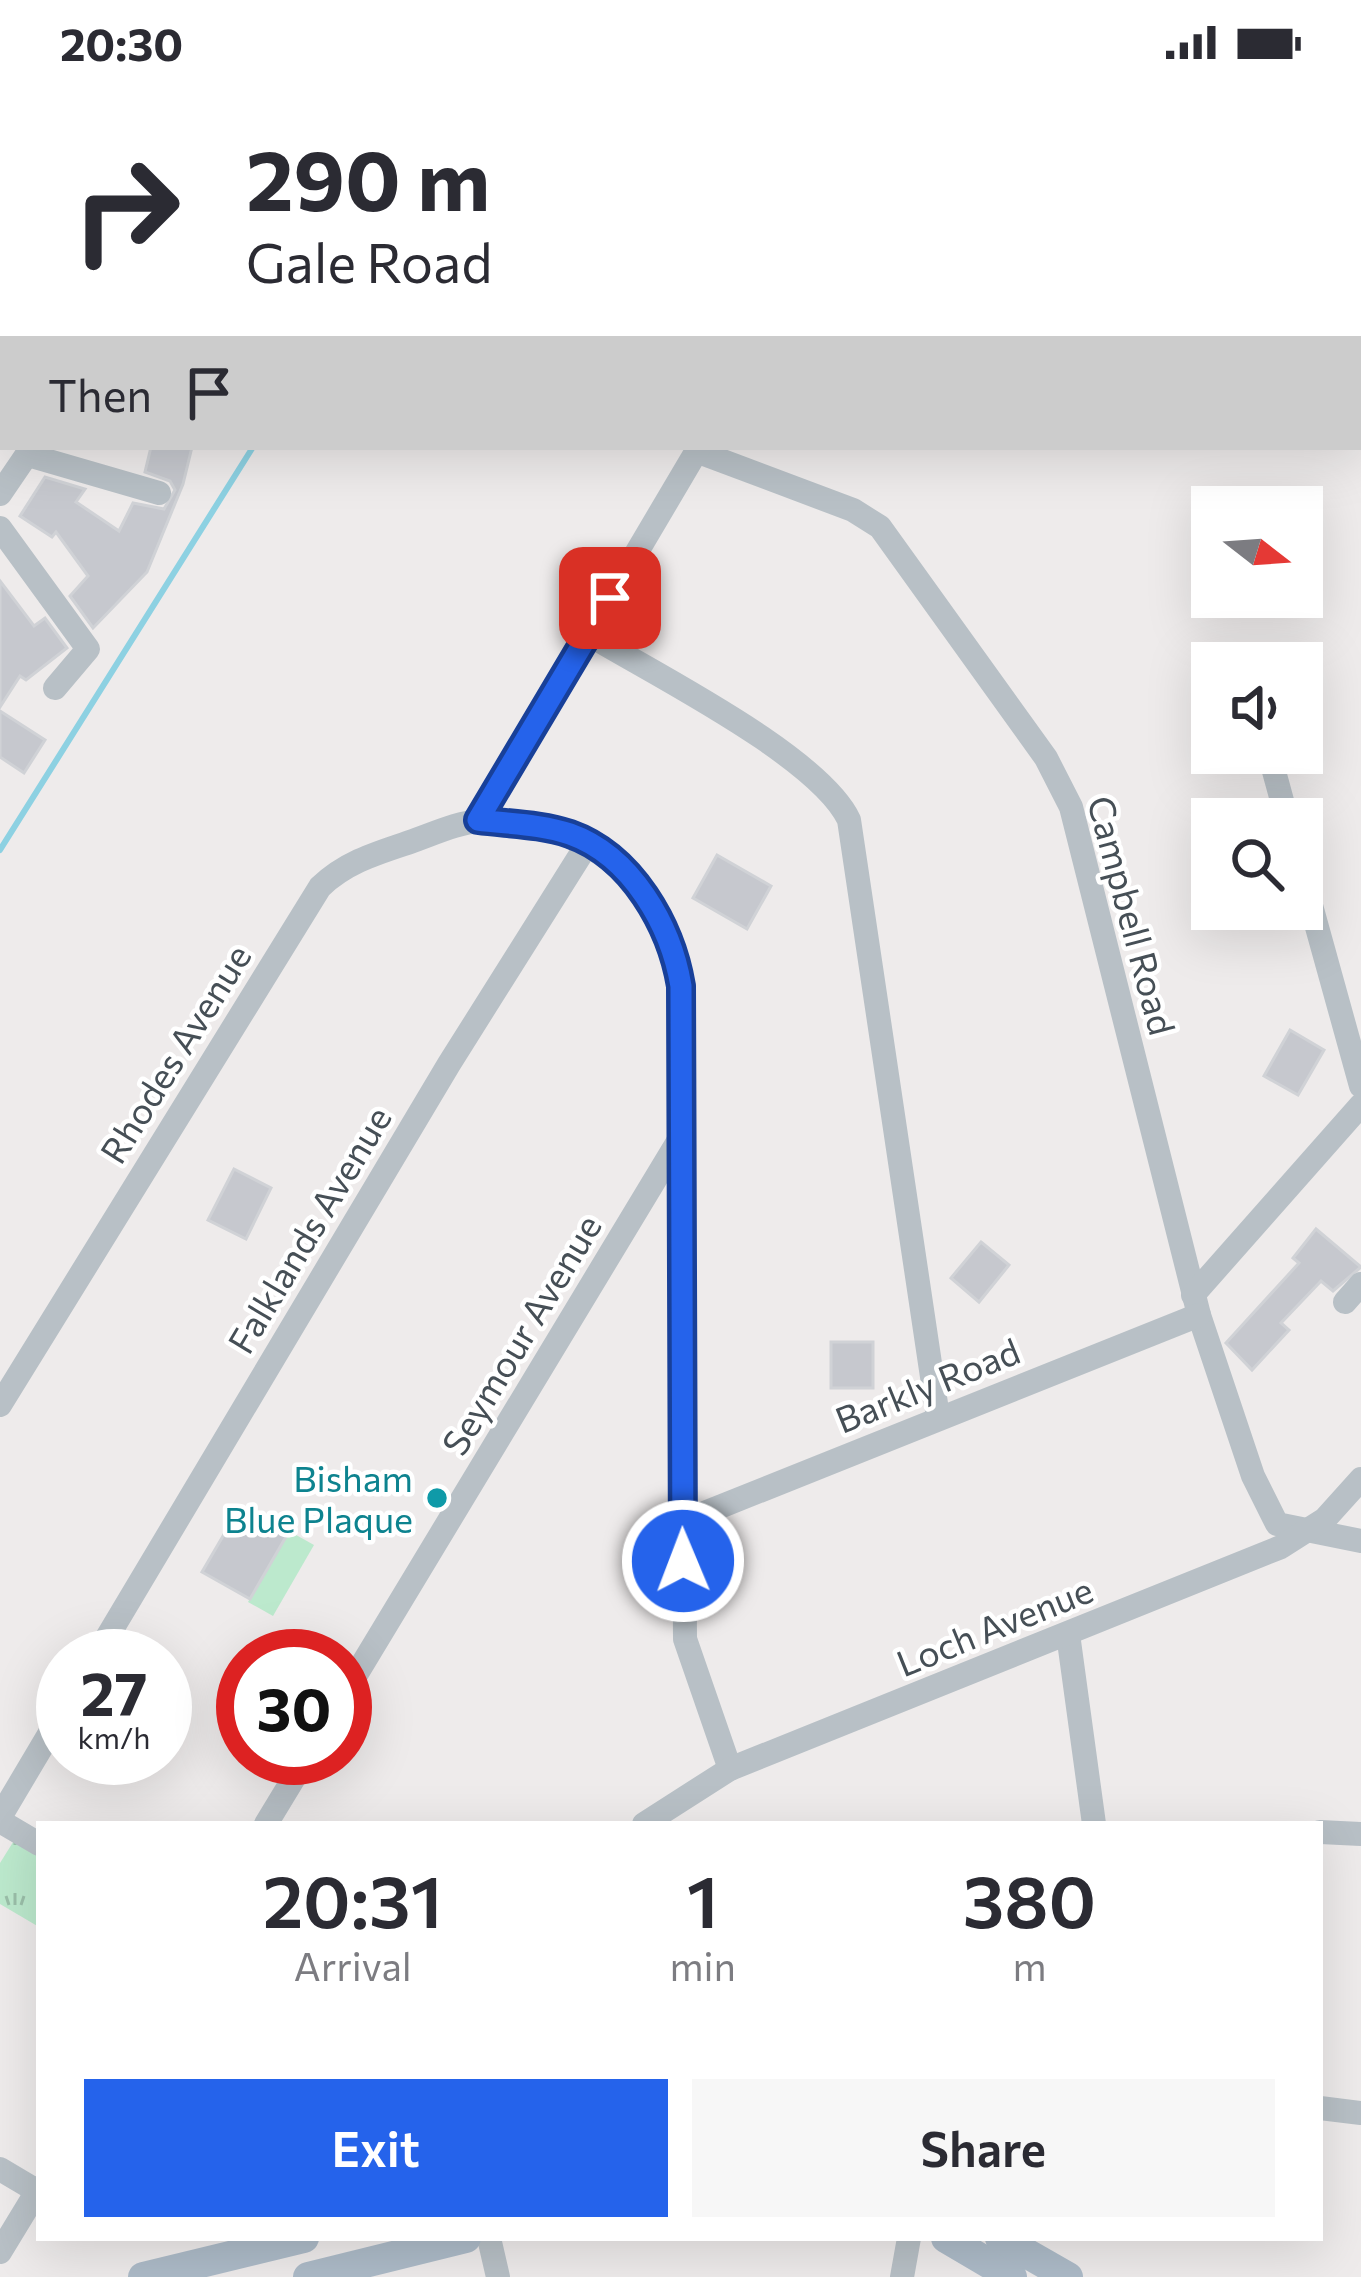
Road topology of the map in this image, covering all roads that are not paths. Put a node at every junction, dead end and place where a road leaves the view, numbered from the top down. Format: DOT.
graph roads {
  1 [pos="696,450"];
  2 [pos="700,450"];
  3 [pos="20,456"];
  4 [pos="159,493"];
  5 [pos="0,494"];
  6 [pos="0,528"];
  7 [pos="588,634"];
  8 [pos="55,688"];
  9 [pos="478,820"];
  10 [pos="588,843"];
  11 [pos="1318,930"];
  12 [pos="1361,1086"];
  13 [pos="1361,1105"];
  14 [pos="682,1135"];
  15 [pos="1196,1305"];
  16 [pos="0,1406"];
  17 [pos="938,1418"];
  18 [pos="1361,1479"];
  19 [pos="682,1522"];
  20 [pos="1308,1532"];
  21 [pos="1361,1541"];
  22 [pos="112,1629"];
  23 [pos="1067,1634"];
  24 [pos="372,1648"];
  25 [pos="36,1757"];
  26 [pos="730,1769"];
  27 [pos="290,1785"];
  28 [pos="0,1819"];
  29 [pos="268,1821"];
  30 [pos="649,1821"];
  31 [pos="1096,1821"];
  32 [pos="1323,1832"];
  33 [pos="1361,1834"];
  34 [pos="36,1842"];
  35 [pos="1323,2108"];
  36 [pos="1361,2113"];
  37 [pos="0,2169"];
  38 [pos="36,2188"];
  39 [pos="36,2192"];
  40 [pos="292,2241"];
  41 [pos="454,2241"];
  42 [pos="490,2241"];
  43 [pos="908,2241"];
  44 [pos="951,2241"];
  45 [pos="1005,2241"];
  46 [pos="0,2252"];
  47 [pos="142,2277"];
  48 [pos="308,2277"];
  49 [pos="498,2277"];
  50 [pos="902,2277"];
  51 [pos="1012,2277"];
  52 [pos="1068,2277"];
  1 -- 7 [label="street"];
  2 -- 15 [label="street, Campbell Road"];
  3 -- 4 [label="street"];
  3 -- 5 [label="street"];
  6 -- 8 [label="street"];
  7 -- 9 [label="street"];
  7 -- 17 [label="street"];
  9 -- 10 [label="street"];
  9 -- 16 [label="street, Rhodes Avenue"];
  10 -- 14 [label="street"];
  10 -- 22 [label="street, Falklands Avenue"];
  11 -- 12 [label="street"];
  13 -- 15 [label="street, Barkly Road"];
  14 -- 19 [label="street"];
  14 -- 24 [label="street, Seymour Avenue"];
  15 -- 17 [label="street, Barkly Road"];
  15 -- 20 [label="street, Campbell Road"];
  17 -- 19 [label="street, Barkly Road"];
  18 -- 20 [label="street, Loch Avenue"];
  19 -- 26 [label="street"];
  20 -- 21 [label="street"];
  20 -- 23 [label="street, Loch Avenue"];
  23 -- 26 [label="street, Loch Avenue"];
  23 -- 31 [label="street"];
  25 -- 28 [label="street"];
  26 -- 30 [label="street, Loch Avenue"];
  27 -- 29 [label="street"];
  28 -- 34 [label="street"];
  32 -- 33 [label="street"];
  35 -- 36 [label="street"];
  37 -- 38 [label="street"];
  39 -- 46 [label="street"];
  40 -- 47 [label="main road"];
  41 -- 48 [label="main road"];
  42 -- 49 [label="street"];
  43 -- 50 [label="street"];
  44 -- 51 [label="main road"];
  45 -- 52 [label="main road"];
}
